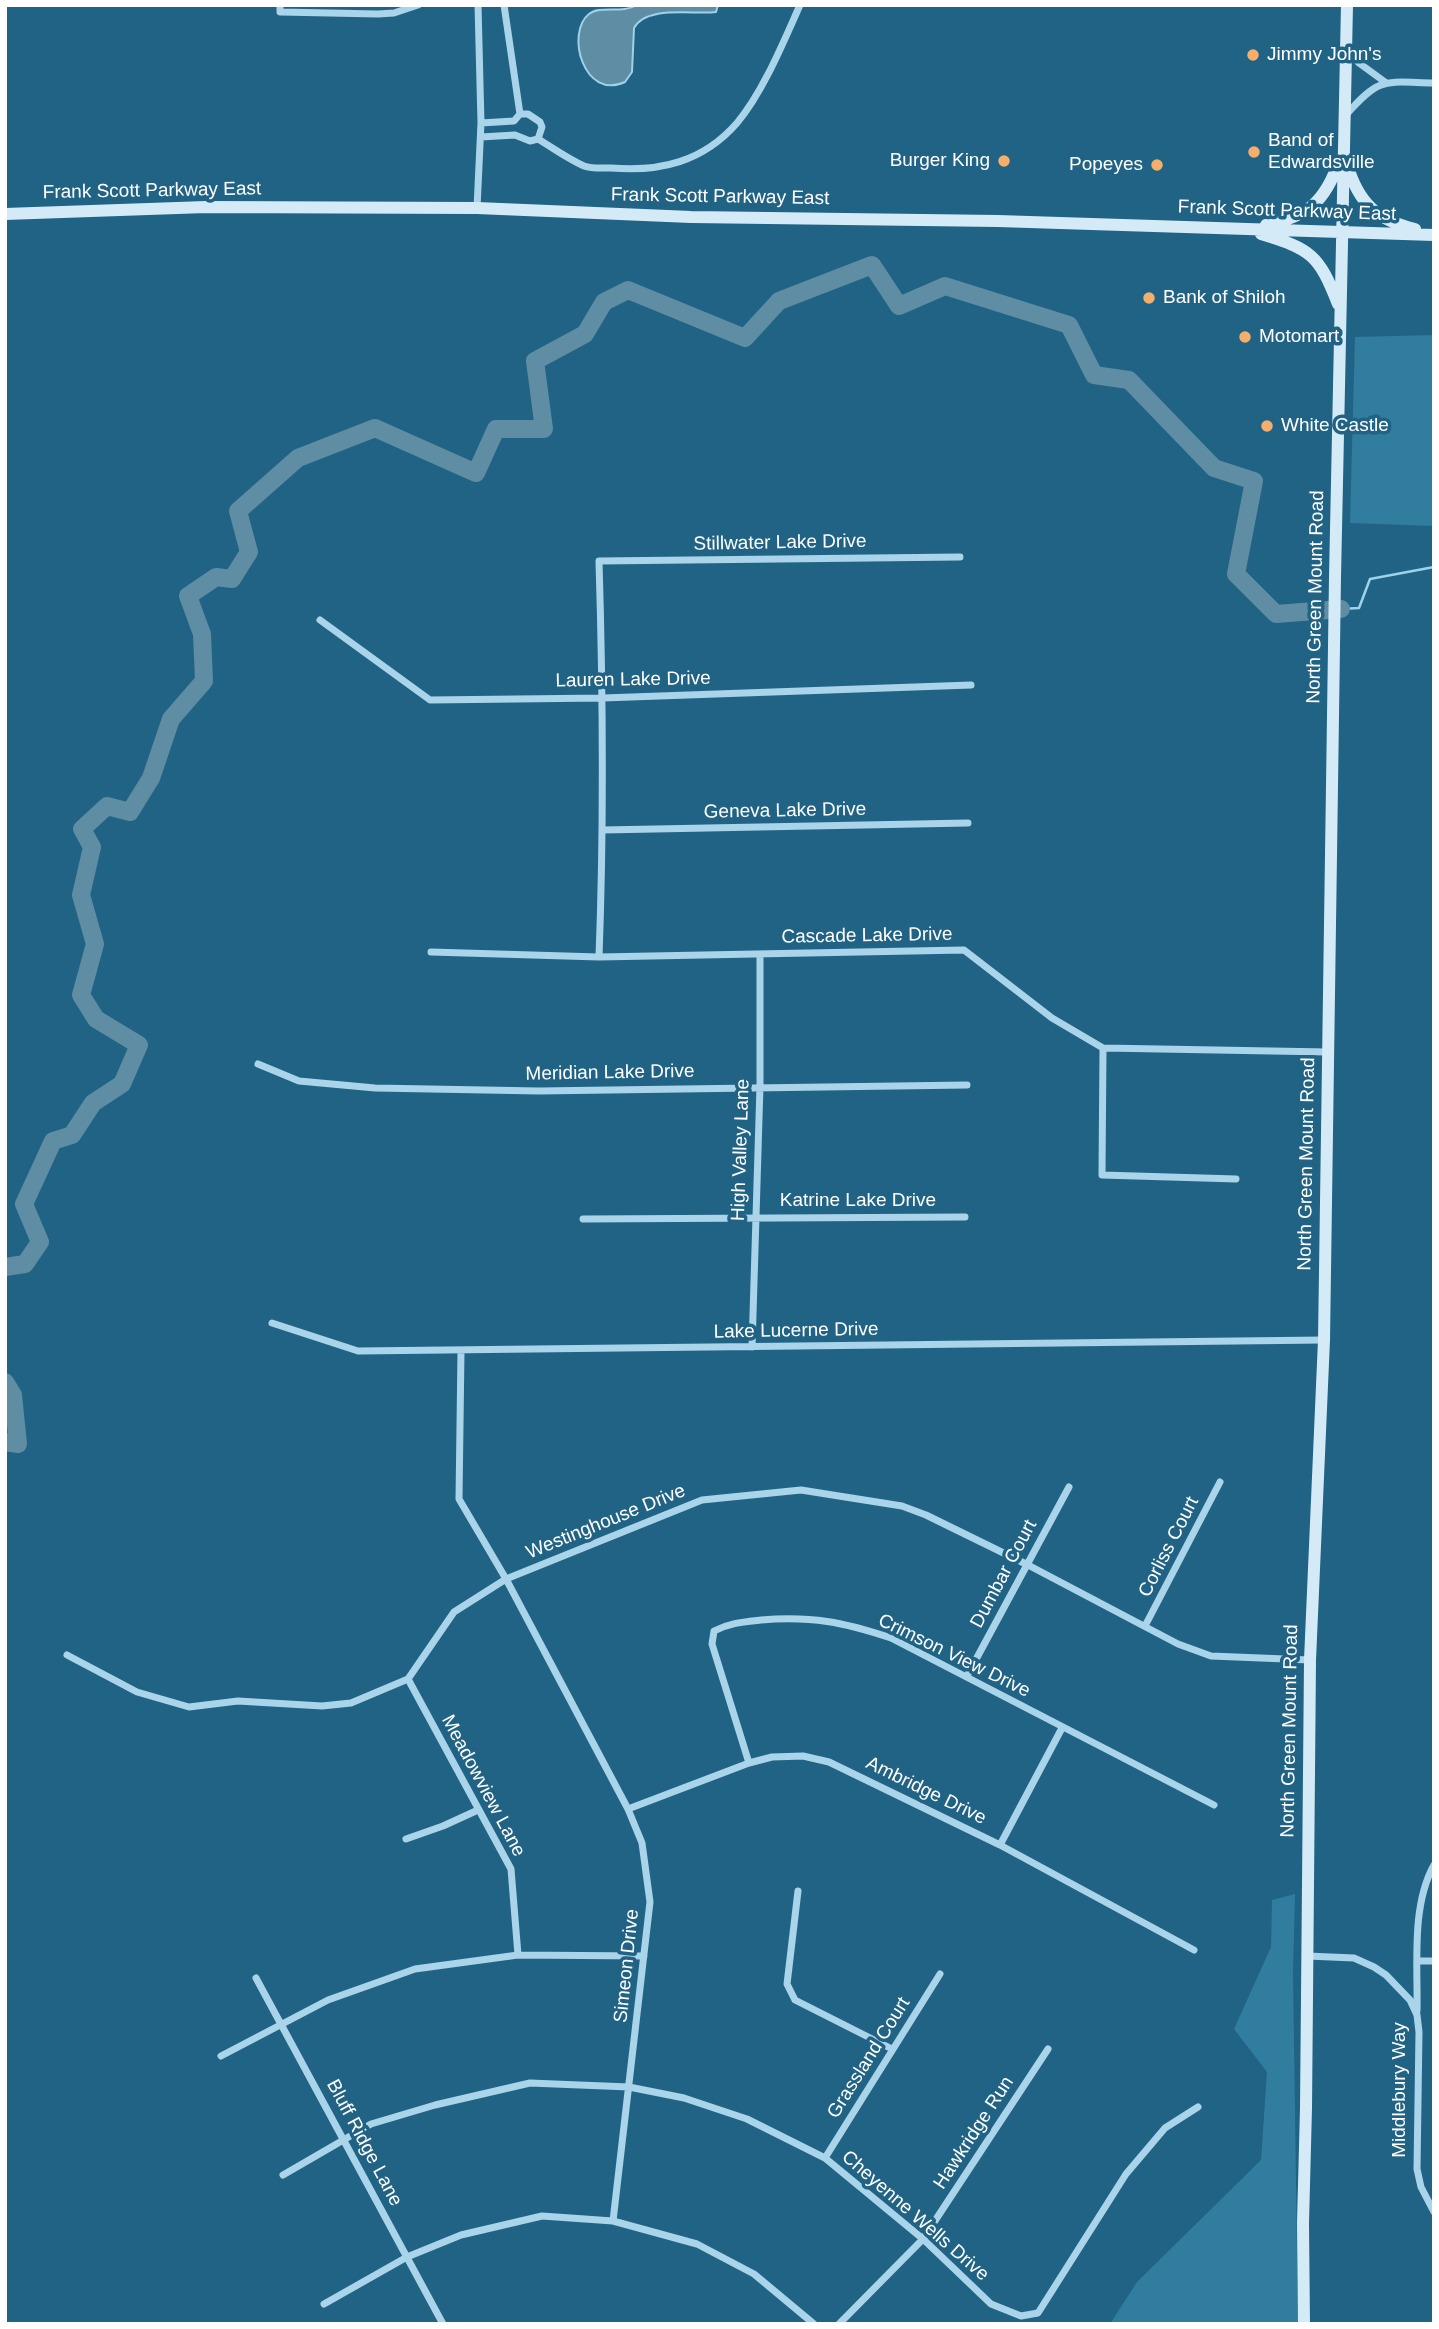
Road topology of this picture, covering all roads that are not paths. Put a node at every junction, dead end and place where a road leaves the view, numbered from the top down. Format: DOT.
graph roads {
  1 [pos="280,5"];
  2 [pos="418,5"];
  3 [pos="478,5"];
  4 [pos="504,5"];
  5 [pos="800,5"];
  6 [pos="1347,5"];
  7 [pos="1346,49"];
  8 [pos="1385,82"];
  9 [pos="1434,83"];
  10 [pos="520,114"];
  11 [pos="1344,116"];
  12 [pos="481,123"];
  13 [pos="481,137"];
  14 [pos="538,139"];
  15 [pos="1343,150"];
  16 [pos="477,208"];
  17 [pos="5,214"];
  18 [pos="1243,229"];
  19 [pos="1341,232"];
  20 [pos="1434,234"];
  21 [pos="1340,310"];
  22 [pos="960,557"];
  23 [pos="320,620"];
  24 [pos="971,685"];
  25 [pos="603,698"];
  26 [pos="968,823"];
  27 [pos="603,830"];
  28 [pos="431,952"];
  29 [pos="760,954"];
  30 [pos="599,957"];
  31 [pos="1103,1048"];
  32 [pos="1328,1052"];
  33 [pos="258,1064"];
  34 [pos="967,1085"];
  35 [pos="760,1086"];
  36 [pos="1236,1179"];
  37 [pos="755,1217"];
  38 [pos="965,1217"];
  39 [pos="583,1219"];
  40 [pos="272,1323"];
  41 [pos="1324,1340"];
  42 [pos="752,1347"];
  43 [pos="461,1351"];
  44 [pos="1220,1482"];
  45 [pos="1069,1487"];
  46 [pos="1028,1564"];
  47 [pos="506,1579"];
  48 [pos="1145,1626"];
  49 [pos="66,1655"];
  50 [pos="1310,1660"];
  51 [pos="967,1676"];
  52 [pos="408,1679"];
  53 [pos="1062,1728"];
  54 [pos="749,1762"];
  55 [pos="1214,1805"];
  56 [pos="628,1809"];
  57 [pos="478,1810"];
  58 [pos="406,1839"];
  59 [pos="1000,1845"];
  60 [pos="1434,1865"];
  61 [pos="798,1891"];
  62 [pos="1194,1950"];
  63 [pos="518,1955"];
  64 [pos="644,1956"];
  65 [pos="1306,1956"];
  66 [pos="1418,1961"];
  67 [pos="1434,1961"];
  68 [pos="940,1974"];
  69 [pos="257,1978"];
  70 [pos="1417,2015"];
  71 [pos="281,2024"];
  72 [pos="892,2049"];
  73 [pos="1048,2049"];
  74 [pos="221,2056"];
  75 [pos="629,2087"];
  76 [pos="1198,2107"];
  77 [pos="344,2140"];
  78 [pos="825,2158"];
  79 [pos="283,2175"];
  80 [pos="1434,2212"];
  81 [pos="613,2221"];
  82 [pos="923,2239"];
  83 [pos="407,2257"];
  84 [pos="324,2304"];
  85 [pos="443,2324"];
  86 [pos="814,2324"];
  87 [pos="839,2324"];
  88 [pos="1304,2324"];
  1 -- 2 [label="street"];
  3 -- 12 [label="street"];
  4 -- 10 [label="street"];
  5 -- 14 [label="street"];
  6 -- 7 [label="street, North Green Mount Road"];
  7 -- 8 [label="street"];
  7 -- 11 [label="street, North Green Mount Road"];
  8 -- 9 [label="street"];
  8 -- 11 [label="street"];
  10 -- 12 [label="street"];
  10 -- 14 [label="street"];
  11 -- 15 [label="street, North Green Mount Road"];
  12 -- 13 [label="street"];
  13 -- 14 [label="street"];
  13 -- 16 [label="street"];
  15 -- 18 [label="street"];
  15 -- 19 [label="street, North Green Mount Road"];
  15 -- 20 [label="street"];
  16 -- 17 [label="street, Frank Scott Parkway East"];
  16 -- 18 [label="street, Frank Scott Parkway East"];
  18 -- 19 [label="street, Frank Scott Parkway East"];
  18 -- 21 [label="street"];
  19 -- 20 [label="street, Frank Scott Parkway East"];
  19 -- 21 [label="street, North Green Mount Road"];
  21 -- 32 [label="street, North Green Mount Road"];
  22 -- 25 [label="street, Stillwater Lake Drive"];
  23 -- 25 [label="street, Lauren Lake Drive"];
  24 -- 25 [label="street, Lauren Lake Drive"];
  25 -- 27 [label="street"];
  26 -- 27 [label="street, Geneva Lake Drive"];
  27 -- 30 [label="street"];
  28 -- 30 [label="street, Cascade Lake Drive"];
  29 -- 30 [label="street, Cascade Lake Drive"];
  29 -- 31 [label="street, Cascade Lake Drive"];
  29 -- 35 [label="street, High Valley Lane"];
  31 -- 32 [label="street, Cascade Lake Drive"];
  31 -- 36 [label="street"];
  32 -- 41 [label="street, North Green Mount Road"];
  33 -- 35 [label="street, Meridian Lake Drive"];
  34 -- 35 [label="street, Meridian Lake Drive"];
  35 -- 37 [label="street, High Valley Lane"];
  37 -- 38 [label="street, Katrine Lake Drive"];
  37 -- 39 [label="street, Katrine Lake Drive"];
  37 -- 42 [label="street, High Valley Lane"];
  40 -- 43 [label="street, Lake Lucerne Drive"];
  41 -- 42 [label="street, Lake Lucerne Drive"];
  41 -- 50 [label="street, North Green Mount Road"];
  42 -- 43 [label="street, Lake Lucerne Drive"];
  43 -- 47 [label="street, Simeon Drive"];
  44 -- 48 [label="street, Corliss Court"];
  45 -- 46 [label="street, Dumbar Court"];
  46 -- 47 [label="street, Westinghouse Drive"];
  46 -- 48 [label="street, Westinghouse Drive"];
  46 -- 51 [label="street, Dumbar Court"];
  47 -- 52 [label="street, Westinghouse Drive"];
  47 -- 56 [label="street, Simeon Drive"];
  48 -- 50 [label="street, Westinghouse Drive"];
  49 -- 52 [label="street"];
  50 -- 65 [label="street, North Green Mount Road"];
  51 -- 53 [label="street, Crimson View Drive"];
  51 -- 54 [label="street, Crimson View Drive"];
  52 -- 57 [label="street, Meadowview Lane"];
  53 -- 55 [label="street, Crimson View Drive"];
  53 -- 59 [label="street"];
  54 -- 56 [label="street, Ambridge Drive"];
  54 -- 59 [label="street, Ambridge Drive"];
  56 -- 64 [label="street, Simeon Drive"];
  57 -- 58 [label="street"];
  57 -- 63 [label="street, Meadowview Lane"];
  59 -- 62 [label="street, Ambridge Drive"];
  60 -- 66 [label="street"];
  61 -- 72 [label="street"];
  63 -- 64 [label="street"];
  63 -- 71 [label="street"];
  64 -- 75 [label="street, Simeon Drive"];
  65 -- 70 [label="street, Middlebury Way"];
  65 -- 88 [label="street, North Green Mount Road"];
  66 -- 67 [label="street"];
  66 -- 70 [label="street"];
  68 -- 72 [label="street, Grassland Court"];
  69 -- 71 [label="street, Bluff Ridge Lane"];
  70 -- 80 [label="street, Middlebury Way"];
  71 -- 74 [label="street"];
  71 -- 77 [label="street, Bluff Ridge Lane"];
  72 -- 78 [label="street, Grassland Court"];
  73 -- 82 [label="street, Hawkridge Run"];
  75 -- 77 [label="street, Cheyenne Wells Drive"];
  75 -- 78 [label="street, Cheyenne Wells Drive"];
  75 -- 81 [label="street, Simeon Drive"];
  76 -- 82 [label="street, Cheyenne Wells Drive"];
  77 -- 79 [label="street, Cheyenne Wells Drive"];
  77 -- 83 [label="street, Bluff Ridge Lane"];
  78 -- 82 [label="street, Cheyenne Wells Drive"];
  81 -- 83 [label="street"];
  81 -- 86 [label="street"];
  82 -- 87 [label="street, Hawkridge Run"];
  83 -- 84 [label="street"];
  83 -- 85 [label="street, Bluff Ridge Lane"];
}
